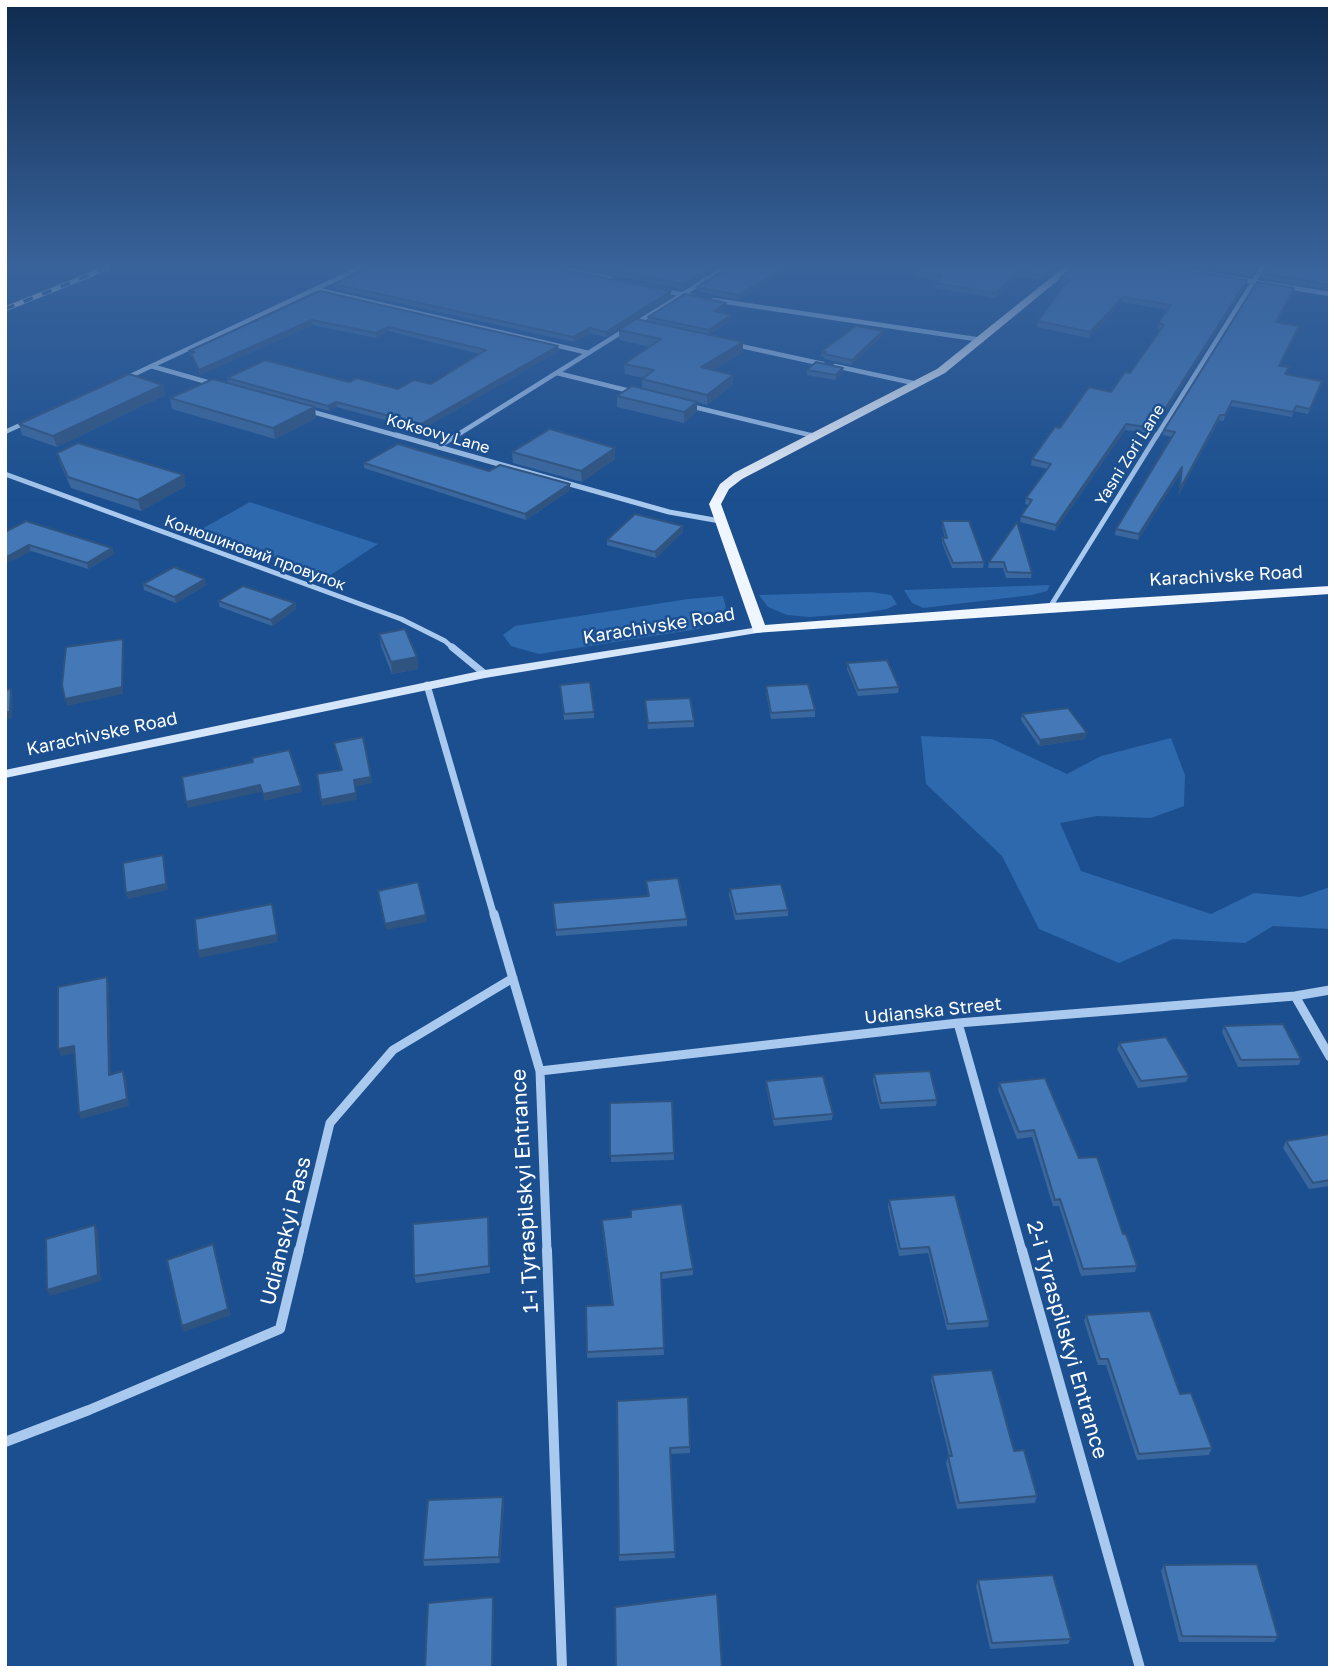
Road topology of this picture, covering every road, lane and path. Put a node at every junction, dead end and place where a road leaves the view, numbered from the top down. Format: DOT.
graph roads {
  1 [pos="193,346"];
  2 [pos="559,346"];
  3 [pos="600,346"];
  4 [pos="740,346"];
  5 [pos="975,346"];
  6 [pos="1213,346"];
  7 [pos="589,353"];
  8 [pos="151,366"];
  9 [pos="557,373"];
  10 [pos="118,382"];
  11 [pos="918,384"];
  12 [pos="218,385"];
  13 [pos="648,395"];
  14 [pos="686,405"];
  15 [pos="298,407"];
  16 [pos="30,421"];
  17 [pos="5,432"];
  18 [pos="814,436"];
  19 [pos="439,447"];
  20 [pos="5,474"];
  21 [pos="720,521"];
  22 [pos="1330,590"];
  23 [pos="1050,607"];
  24 [pos="758,630"];
  25 [pos="485,674"];
  26 [pos="427,685"];
  27 [pos="5,774"];
  28 [pos="513,978"];
  29 [pos="1330,990"];
  30 [pos="1295,996"];
  31 [pos="958,1023"];
  32 [pos="1330,1057"];
  33 [pos="540,1072"];
  34 [pos="5,1442"];
  35 [pos="562,1668"];
  36 [pos="1140,1668"];
  1 -- 8 [label="street"];
  2 -- 7 [label="street"];
  3 -- 7 [label="street"];
  4 -- 11 [label="street"];
  5 -- 11 [label="main road"];
  6 -- 23 [label="street, Yasni Zori Lane"];
  7 -- 9 [label="street"];
  8 -- 10 [label="street"];
  8 -- 12 [label="street"];
  9 -- 13 [label="street"];
  9 -- 19 [label="street"];
  11 -- 18 [label="main road"];
  14 -- 18 [label="street"];
  15 -- 19 [label="street, Koksovy Lane"];
  16 -- 17 [label="street"];
  18 -- 21 [label="main road"];
  19 -- 21 [label="street, Koksovy Lane"];
  20 -- 25 [label="street, Конюшиновий провулок"];
  21 -- 24 [label="main road"];
  22 -- 23 [label="main road, Karachivske Road"];
  23 -- 24 [label="main road, Karachivske Road"];
  24 -- 25 [label="main road, Karachivske Road"];
  25 -- 26 [label="main road, Karachivske Road"];
  26 -- 27 [label="main road, Karachivske Road"];
  26 -- 28 [label="street, 1-i Tyraspilskyi Entrance"];
  28 -- 33 [label="street, 1-i Tyraspilskyi Entrance"];
  28 -- 34 [label="street, Udianskyi Pass"];
  29 -- 30 [label="street, Udianska Street"];
  30 -- 31 [label="street, Udianska Street"];
  30 -- 32 [label="street"];
  31 -- 33 [label="street, Udianska Street"];
  31 -- 36 [label="street, 2-i Tyraspilskyi Entrance"];
  33 -- 35 [label="street, 1-i Tyraspilskyi Entrance"];
}
